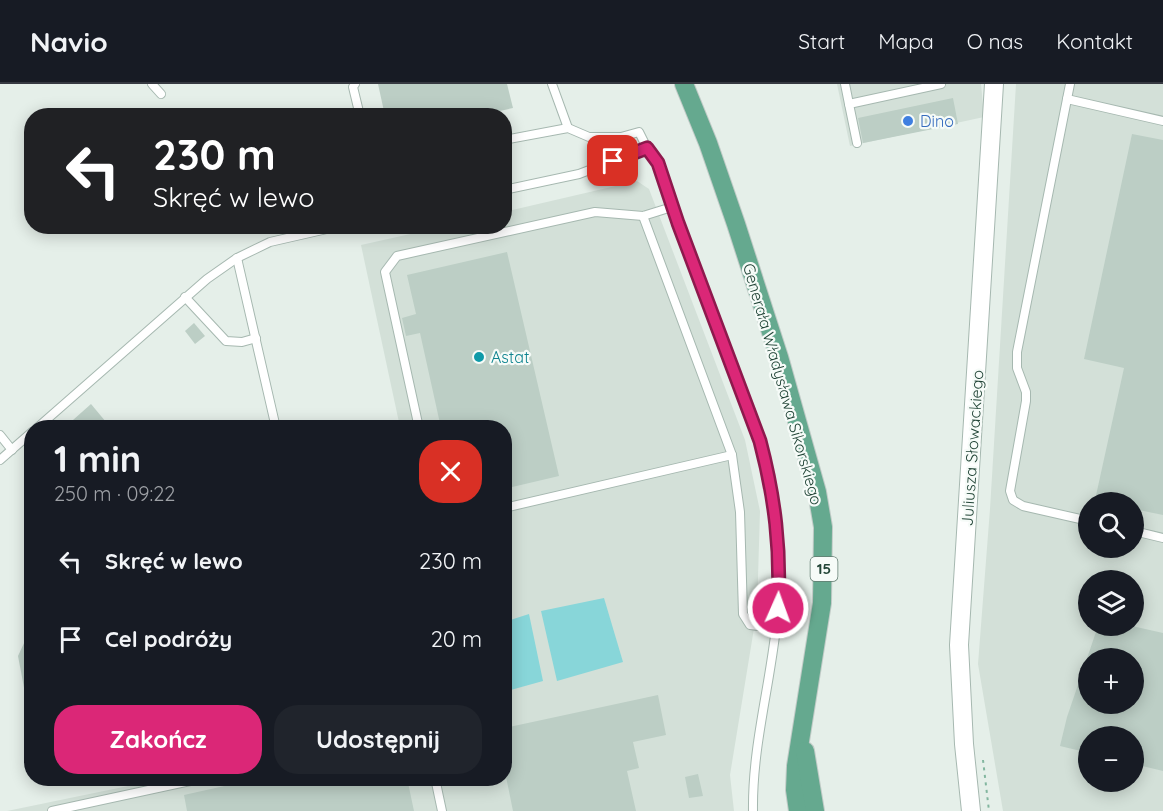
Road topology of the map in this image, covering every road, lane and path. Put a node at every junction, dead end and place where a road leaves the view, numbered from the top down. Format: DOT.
graph roads {
  1 [pos="152,84"];
  2 [pos="355,84"];
  3 [pos="552,84"];
  4 [pos="684,84"];
  5 [pos="845,84"];
  6 [pos="941,84"];
  7 [pos="994,84"];
  8 [pos="1070,84"];
  9 [pos="161,94"];
  10 [pos="1067,99"];
  11 [pos="849,104"];
  12 [pos="358,108"];
  13 [pos="1163,121"];
  14 [pos="568,128"];
  15 [pos="512,138"];
  16 [pos="856,142"];
  17 [pos="647,148"];
  18 [pos="512,188"];
  19 [pos="672,207"];
  20 [pos="643,216"];
  21 [pos="512,230"];
  22 [pos="305,234"];
  23 [pos="496,234"];
  24 [pos="237,258"];
  25 [pos="185,297"];
  26 [pos="256,338"];
  27 [pos="46,420"];
  28 [pos="274,420"];
  29 [pos="417,420"];
  30 [pos="0,435"];
  31 [pos="24,439"];
  32 [pos="12,450"];
  33 [pos="732,455"];
  34 [pos="0,460"];
  35 [pos="512,506"];
  36 [pos="1078,518"];
  37 [pos="1144,533"];
  38 [pos="1163,538"];
  39 [pos="776,628"];
  40 [pos="803,728"];
  41 [pos="167,786"];
  42 [pos="437,786"];
  43 [pos="52,811"];
  44 [pos="442,811"];
  45 [pos="753,811"];
  46 [pos="798,811"];
  47 [pos="814,811"];
  48 [pos="971,811"];
  1 -- 9 [label="lane"];
  2 -- 12 [label="lane"];
  3 -- 14 [label="lane"];
  4 -- 40 [label="main road, Generała Władysława Sikorskiego / 15"];
  5 -- 11 [label="lane"];
  6 -- 11 [label="lane"];
  7 -- 48 [label="street, Juliusza Słowackiego"];
  8 -- 10 [label="lane"];
  10 -- 13 [label="lane"];
  10 -- 36 [label="lane"];
  11 -- 16 [label="lane"];
  14 -- 15 [label="lane"];
  14 -- 17 [label="lane"];
  17 -- 18 [label="lane"];
  17 -- 19 [label="lane"];
  19 -- 20 [label="lane"];
  19 -- 39 [label="lane"];
  20 -- 21 [label="lane"];
  20 -- 33 [label="lane"];
  22 -- 24 [label="lane"];
  23 -- 29 [label="lane"];
  24 -- 25 [label="lane"];
  24 -- 26 [label="lane"];
  25 -- 26 [label="lane"];
  25 -- 27 [label="lane"];
  26 -- 28 [label="lane"];
  30 -- 32 [label="lane"];
  31 -- 32 [label="lane"];
  32 -- 34 [label="lane"];
  33 -- 35 [label="lane"];
  33 -- 39 [label="lane"];
  37 -- 38 [label="lane"];
  39 -- 45 [label="lane"];
  40 -- 46 [label="main road, Generała Władysława Sikorskiego / 15"];
  40 -- 47 [label="main road, Generała Władysława Sikorskiego / 15"];
  41 -- 43 [label="lane"];
  42 -- 44 [label="lane"];
}
